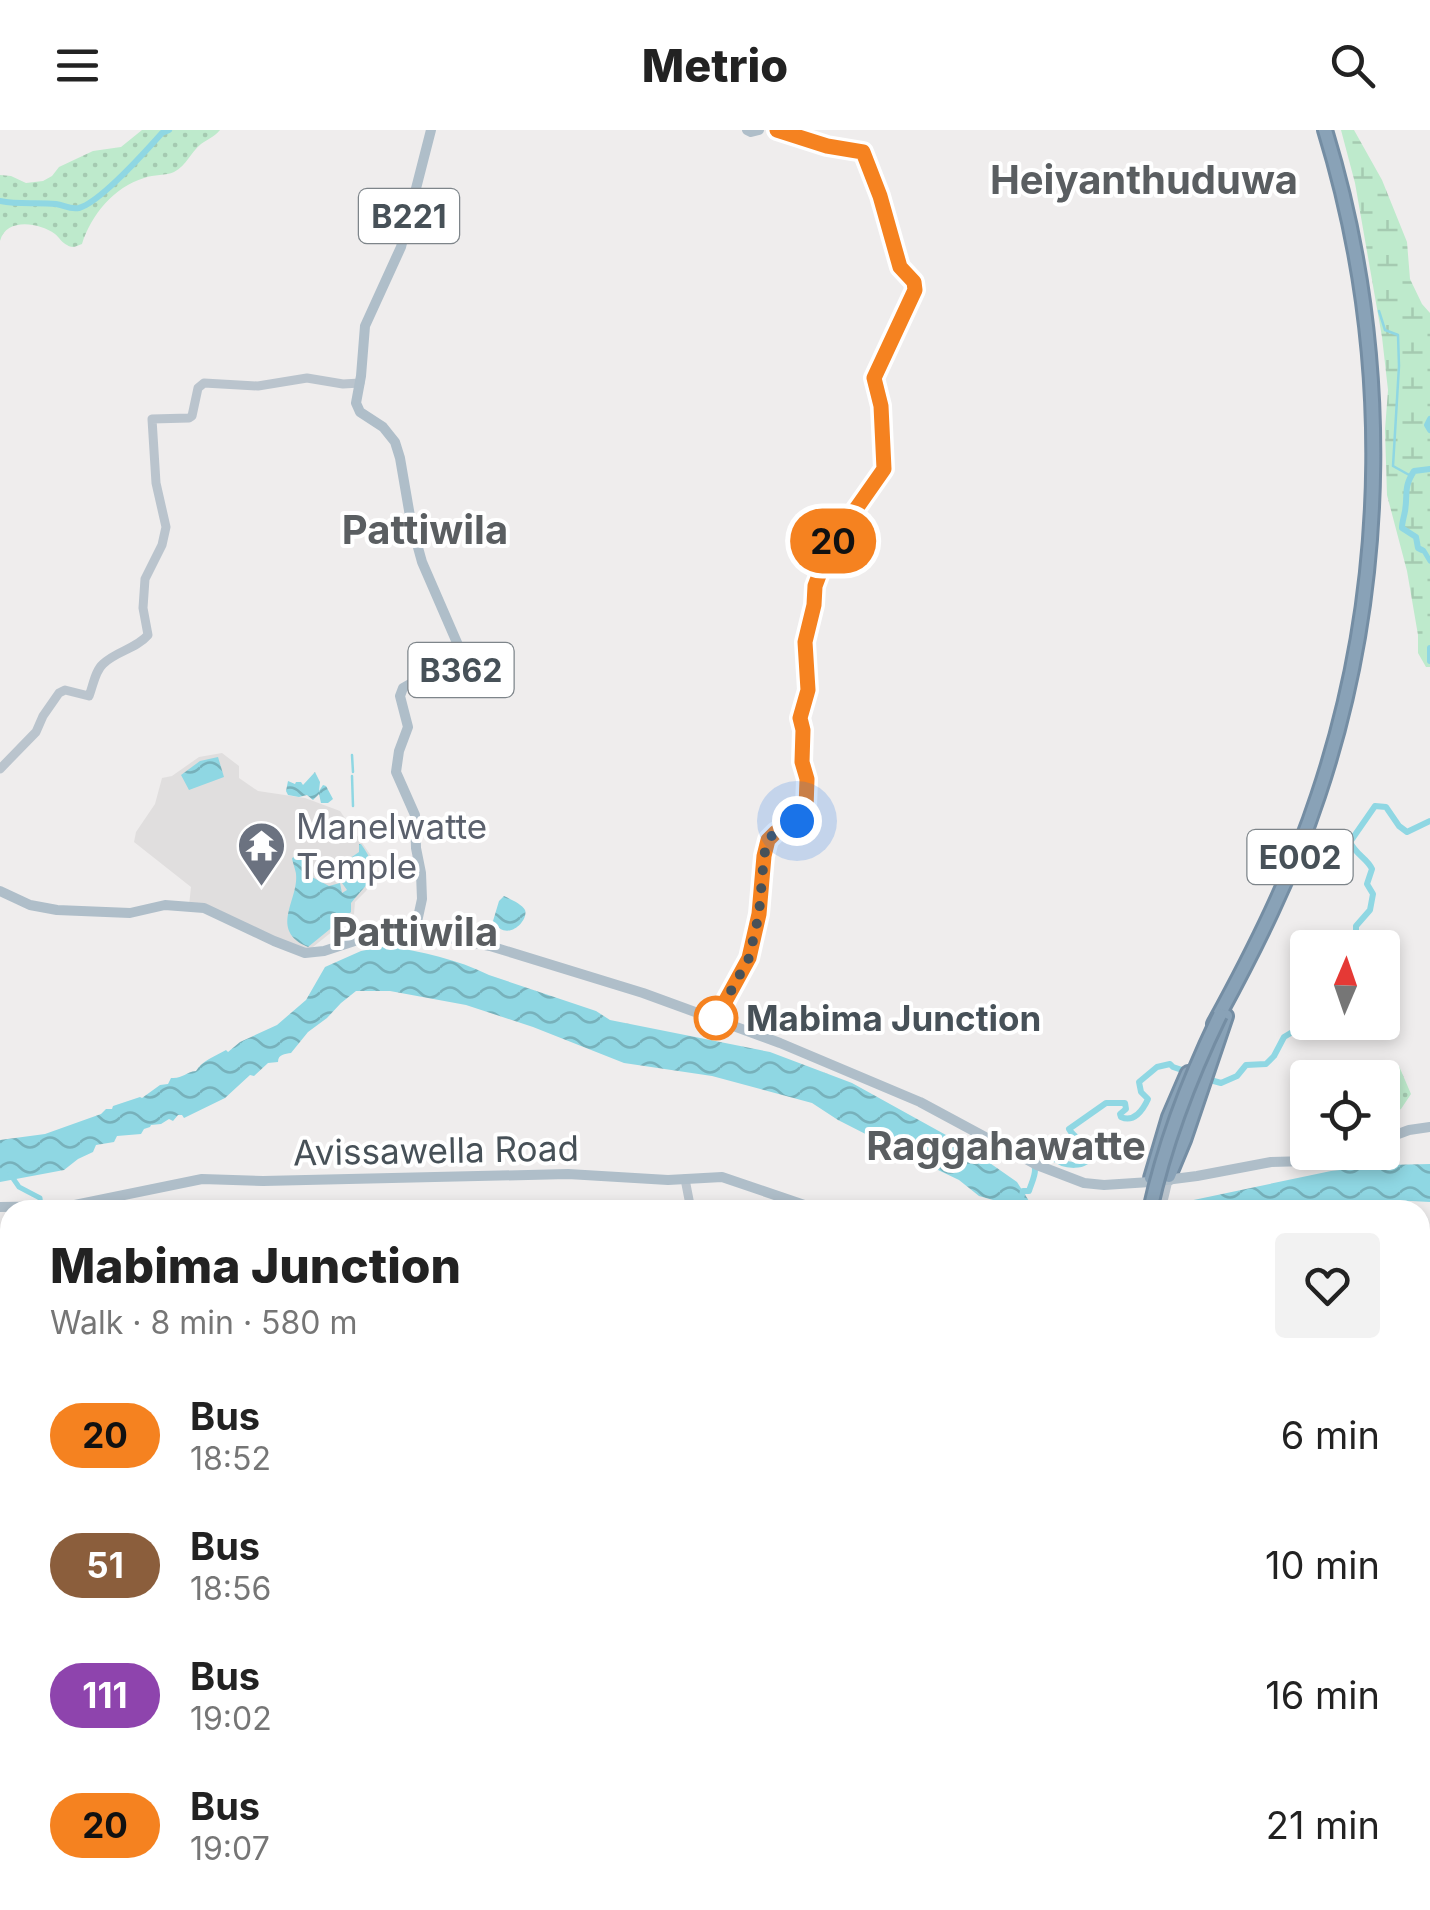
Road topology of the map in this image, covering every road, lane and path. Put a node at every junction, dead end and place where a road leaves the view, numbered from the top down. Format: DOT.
graph roads {
  1 [pos="431,130"];
  2 [pos="747,130"];
  3 [pos="759,130"];
  4 [pos="777,130"];
  5 [pos="1328,130"];
  6 [pos="360,383"];
  7 [pos="0,769"];
  8 [pos="0,890"];
  9 [pos="415,931"];
  10 [pos="1222,1016"];
  11 [pos="715,1020"];
  12 [pos="1430,1127"];
  13 [pos="1400,1133"];
  14 [pos="1290,1162"];
  15 [pos="1173,1174"];
  16 [pos="684,1179"];
  17 [pos="1150,1180"];
  18 [pos="98,1200"];
  19 [pos="689,1200"];
  20 [pos="789,1200"];
  21 [pos="1153,1200"];
  22 [pos="1157,1200"];
  23 [pos="1158,1200"];
  1 -- 6 [label="main road, B221"];
  2 -- 3 [label="main road"];
  4 -- 11 [label="main road"];
  5 -- 10 [label="highway, E002"];
  6 -- 7 [label="street"];
  6 -- 9 [label="main road, B362"];
  8 -- 9 [label="main road"];
  9 -- 11 [label="main road"];
  10 -- 15 [label="highway"];
  10 -- 17 [label="highway, bridge"];
  10 -- 22 [label="highway, E002, bridge"];
  11 -- 17 [label="main road"];
  12 -- 13 [label="main road"];
  14 -- 15 [label="main road"];
  15 -- 17 [label="main road"];
  15 -- 23 [label="street"];
  16 -- 18 [label="main road, Avissawella Road"];
  16 -- 19 [label="street"];
  16 -- 20 [label="main road, Avissawella Road"];
  17 -- 21 [label="street"];
}
